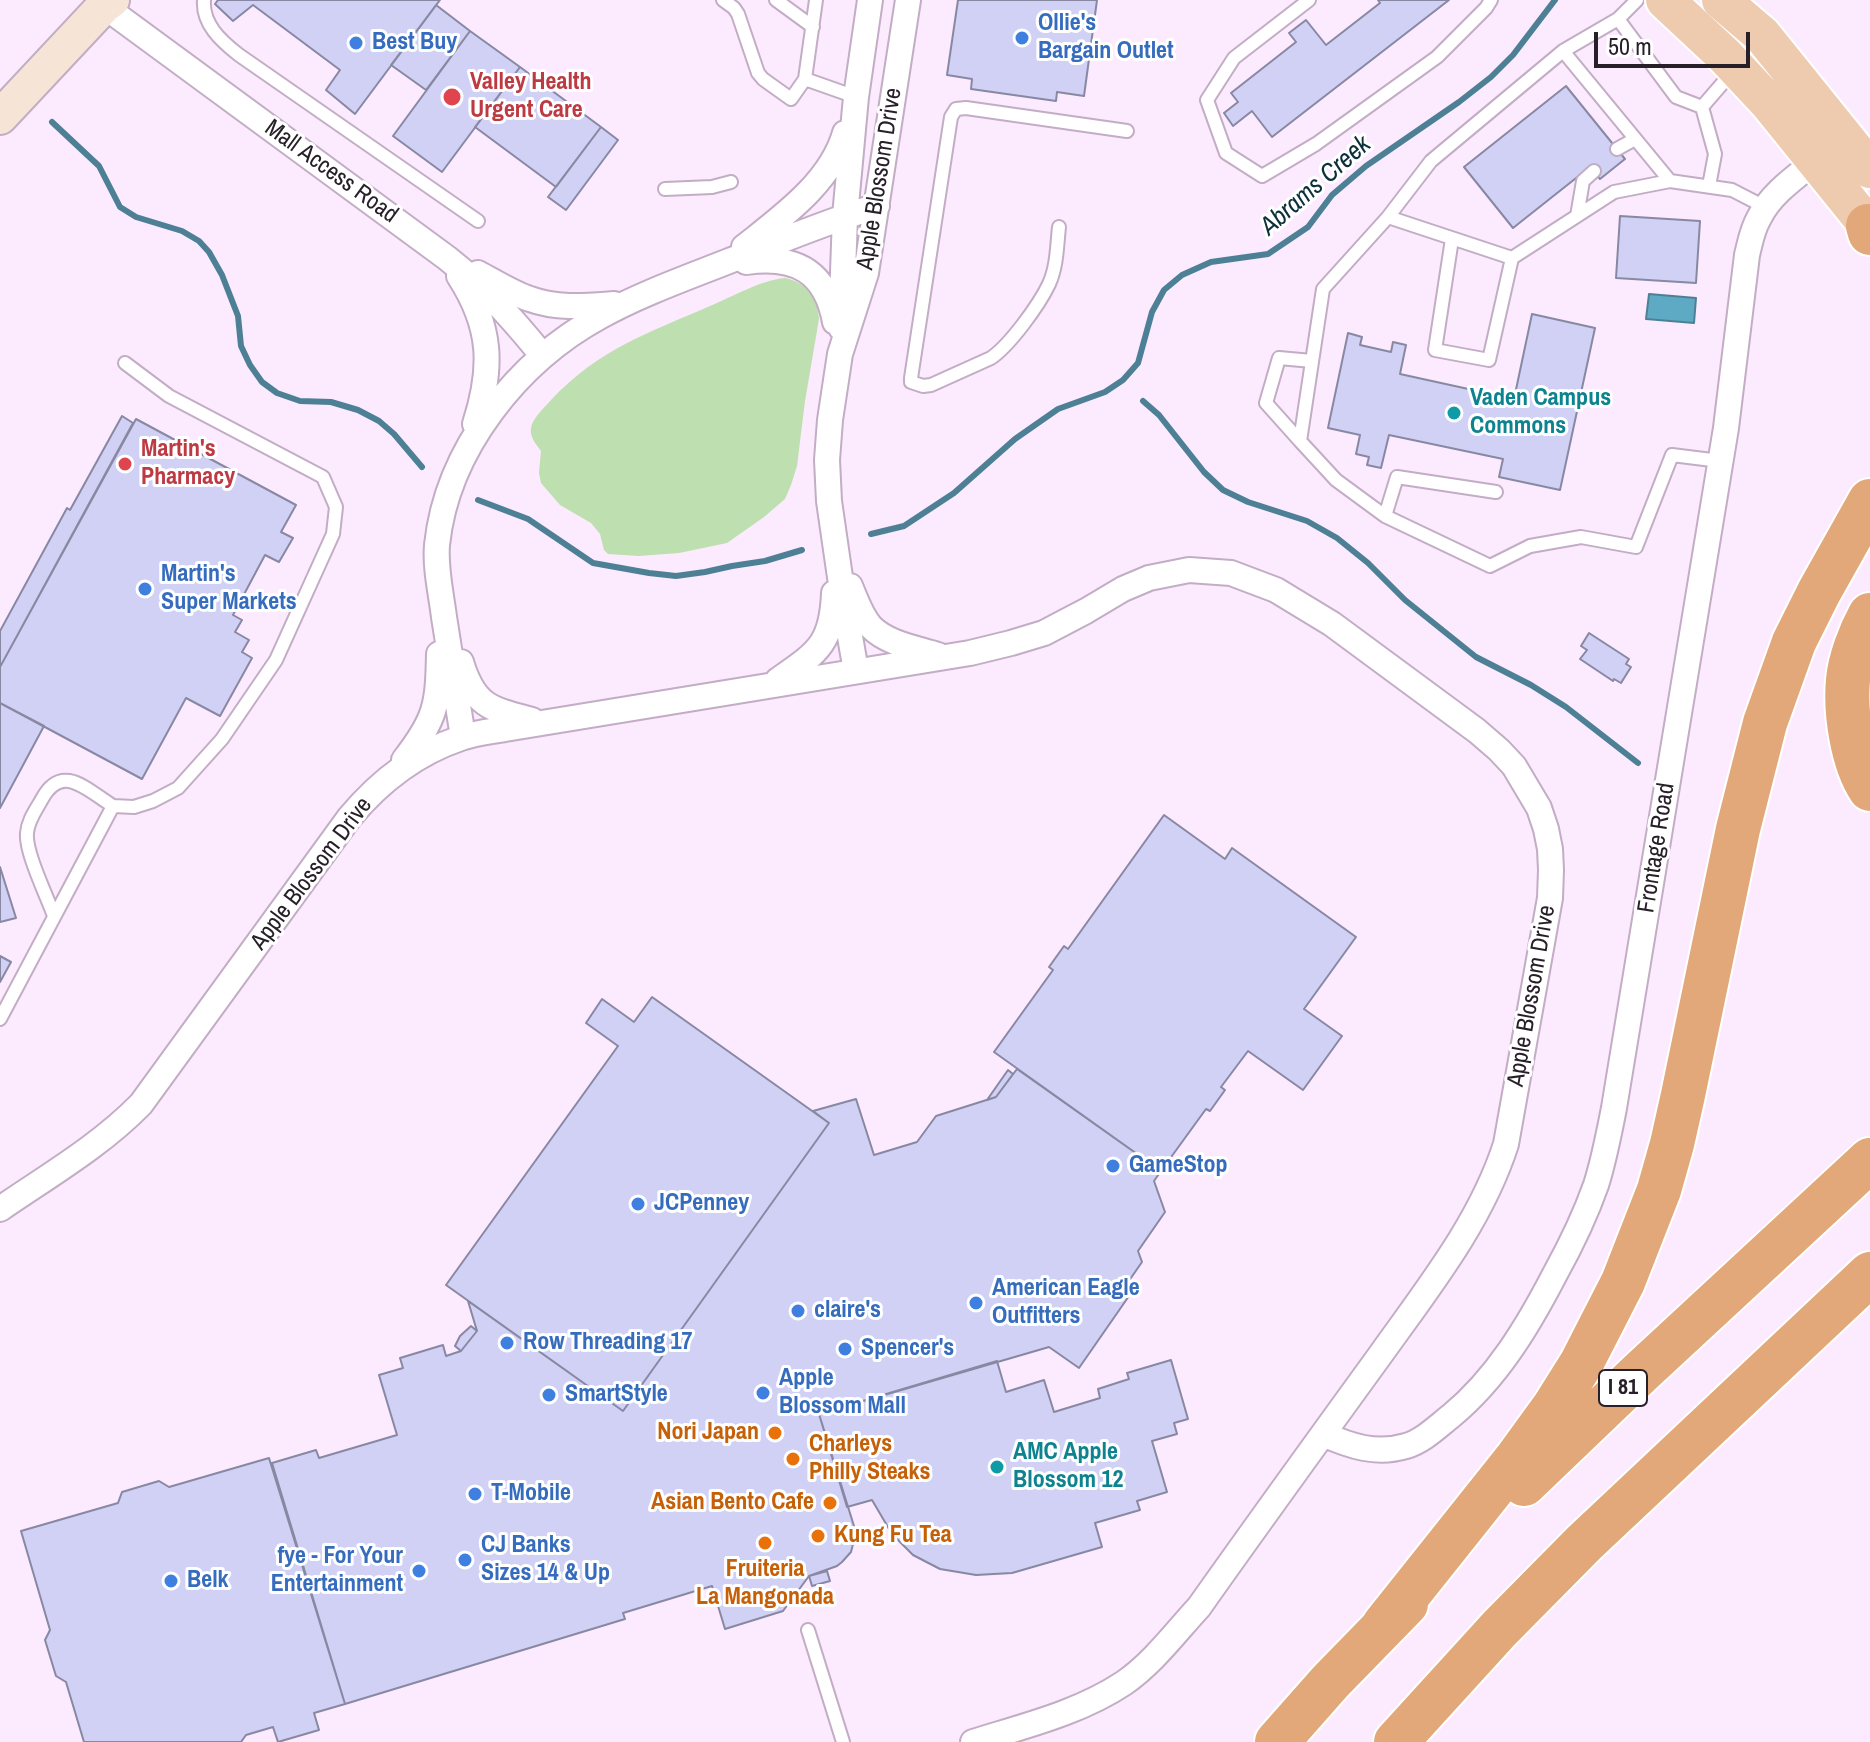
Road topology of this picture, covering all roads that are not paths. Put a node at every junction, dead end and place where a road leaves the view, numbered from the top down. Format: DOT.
graph roads {
  1 [pos="204,0"];
  2 [pos="723,0"];
  3 [pos="776,0"];
  4 [pos="816,0"];
  5 [pos="870,0"];
  6 [pos="908,0"];
  7 [pos="1309,0"];
  8 [pos="1491,0"];
  9 [pos="1637,0"];
  10 [pos="1665,0"];
  11 [pos="1721,0"];
  12 [pos="108,2"];
  13 [pos="1618,19"];
  14 [pos="813,27"];
  15 [pos="1563,51"];
  16 [pos="1736,68"];
  17 [pos="805,79"];
  18 [pos="856,97"];
  19 [pos="1702,107"];
  20 [pos="0,117"];
  21 [pos="1127,131"];
  22 [pos="1844,136"];
  23 [pos="1635,139"];
  24 [pos="1617,149"];
  25 [pos="1815,161"];
  26 [pos="1870,169"];
  27 [pos="1594,171"];
  28 [pos="1670,181"];
  29 [pos="731,182"];
  30 [pos="1709,186"];
  31 [pos="665,189"];
  32 [pos="877,206"];
  33 [pos="1765,207"];
  34 [pos="845,216"];
  35 [pos="1577,216"];
  36 [pos="1388,217"];
  37 [pos="478,221"];
  38 [pos="1059,227"];
  39 [pos="1869,229"];
  40 [pos="1452,239"];
  41 [pos="447,258"];
  42 [pos="1512,258"];
  43 [pos="720,265"];
  44 [pos="629,302"];
  45 [pos="840,354"];
  46 [pos="542,355"];
  47 [pos="1312,361"];
  48 [pos="125,363"];
  49 [pos="1300,441"];
  50 [pos="466,453"];
  51 [pos="1720,461"];
  52 [pos="1496,492"];
  53 [pos="1870,501"];
  54 [pos="1385,516"];
  55 [pos="1860,525"];
  56 [pos="836,550"];
  57 [pos="441,596"];
  58 [pos="1870,615"];
  59 [pos="944,656"];
  60 [pos="856,671"];
  61 [pos="772,684"];
  62 [pos="542,722"];
  63 [pos="463,737"];
  64 [pos="393,775"];
  65 [pos="1870,789"];
  66 [pos="113,806"];
  67 [pos="54,916"];
  68 [pos="0,1019"];
  69 [pos="1870,1160"];
  70 [pos="0,1209"];
  71 [pos="1870,1274"];
  72 [pos="1323,1434"];
  73 [pos="1384,1625"];
  74 [pos="808,1630"];
  75 [pos="843,1742"];
  76 [pos="973,1742"];
  77 [pos="1277,1742"];
  78 [pos="1396,1742"];
  1 -- 37 [label="lane"];
  2 -- 17 [label="lane"];
  3 -- 14 [label="lane"];
  4 -- 14 [label="lane"];
  5 -- 18 [label="street, Apple Blossom Drive"];
  6 -- 32 [label="street, Apple Blossom Drive"];
  7 -- 8 [label="lane"];
  9 -- 13 [label="lane"];
  10 -- 16 [label="main road"];
  11 -- 22 [label="main road"];
  12 -- 20 [label="main road"];
  12 -- 41 [label="street, Mall Access Road"];
  13 -- 15 [label="lane"];
  13 -- 19 [label="lane"];
  14 -- 17 [label="lane"];
  15 -- 23 [label="lane"];
  15 -- 36 [label="lane"];
  16 -- 19 [label="lane"];
  16 -- 25 [label="main road"];
  17 -- 18 [label="lane"];
  18 -- 34 [label="street, Apple Blossom Drive"];
  18 -- 43 [label="street"];
  19 -- 30 [label="lane"];
  21 -- 38 [label="lane"];
  22 -- 25 [label="street, Frontage Road"];
  22 -- 26 [label="main road"];
  23 -- 24 [label="lane"];
  23 -- 28 [label="lane"];
  25 -- 33 [label="street, Frontage Road"];
  25 -- 39 [label="main road"];
  27 -- 35 [label="lane"];
  28 -- 30 [label="lane"];
  28 -- 35 [label="lane"];
  29 -- 31 [label="lane"];
  30 -- 33 [label="lane"];
  32 -- 34 [label="street"];
  32 -- 45 [label="street, Apple Blossom Drive"];
  33 -- 51 [label="street, Frontage Road"];
  34 -- 43 [label="street"];
  34 -- 45 [label="street, Apple Blossom Drive"];
  35 -- 42 [label="lane"];
  36 -- 40 [label="lane"];
  36 -- 47 [label="lane"];
  40 -- 42 [label="lane"];
  40 -- 42 [label="lane"];
  41 -- 44 [label="street"];
  41 -- 46 [label="street, Mall Access Road"];
  41 -- 50 [label="street"];
  43 -- 44 [label="street"];
  43 -- 45 [label="street"];
  44 -- 46 [label="street"];
  45 -- 56 [label="street, Apple Blossom Drive"];
  46 -- 50 [label="street"];
  47 -- 49 [label="lane"];
  47 -- 49 [label="lane"];
  48 -- 66 [label="lane"];
  49 -- 54 [label="lane"];
  50 -- 57 [label="street"];
  51 -- 54 [label="lane"];
  51 -- 72 [label="street, Frontage Road"];
  52 -- 54 [label="lane"];
  53 -- 55 [label="highway"];
  55 -- 73 [label="highway"];
  56 -- 59 [label="street"];
  56 -- 60 [label="street, Apple Blossom Drive"];
  56 -- 61 [label="street"];
  57 -- 62 [label="street"];
  57 -- 63 [label="street"];
  57 -- 64 [label="street"];
  58 -- 65 [label="highway"];
  59 -- 60 [label="street, Apple Blossom Drive"];
  59 -- 72 [label="street, Apple Blossom Drive"];
  60 -- 61 [label="street, Apple Blossom Drive"];
  61 -- 62 [label="street, Apple Blossom Drive"];
  62 -- 63 [label="street, Apple Blossom Drive"];
  63 -- 64 [label="street, Apple Blossom Drive"];
  64 -- 70 [label="street, Apple Blossom Drive"];
  66 -- 67 [label="lane"];
  66 -- 67 [label="lane"];
  67 -- 68 [label="lane"];
  69 -- 73 [label="highway, I 81"];
  71 -- 78 [label="highway"];
  72 -- 76 [label="street, Apple Blossom Drive"];
  73 -- 77 [label="highway, I 81"];
  74 -- 75 [label="lane"];
}
